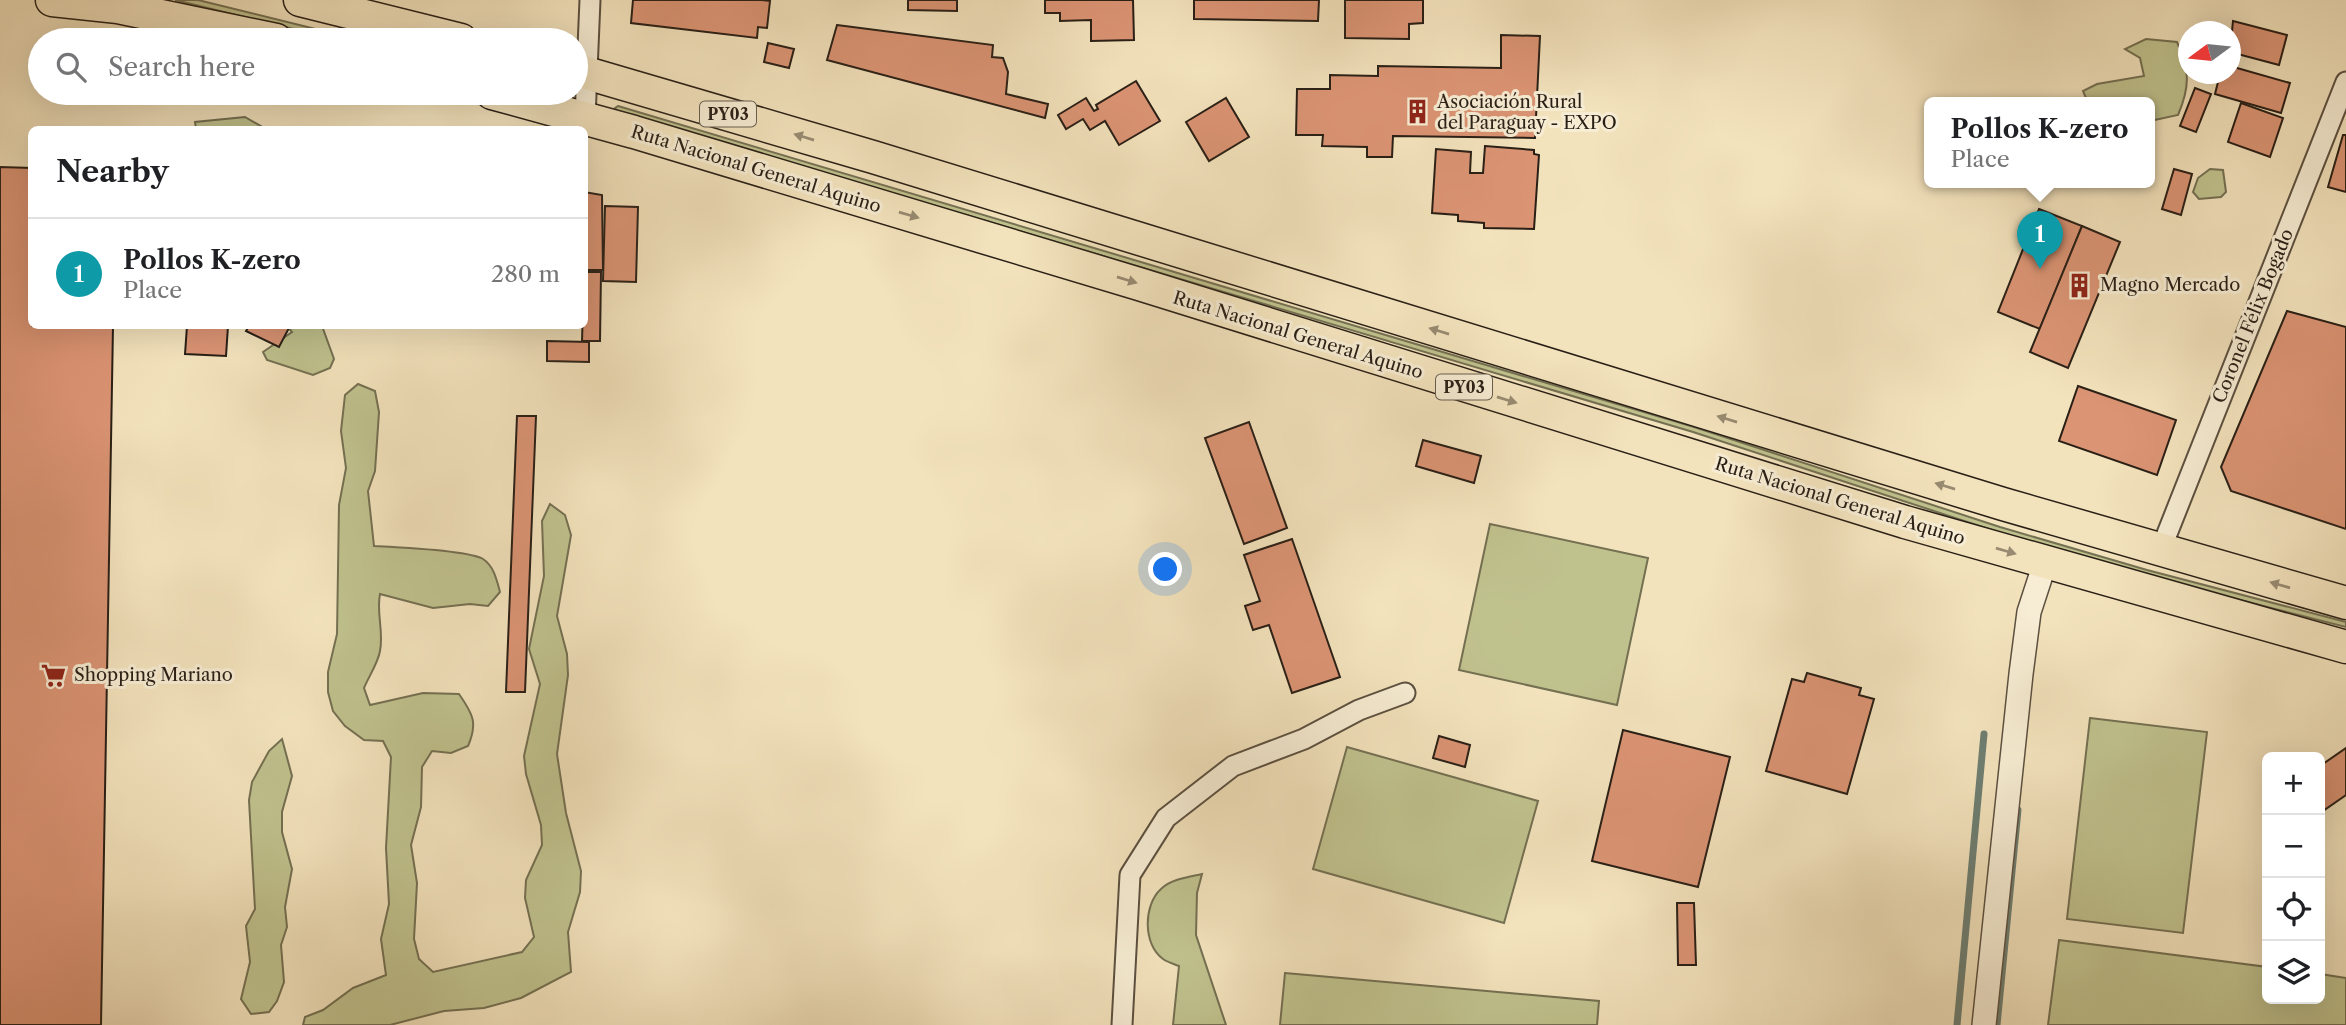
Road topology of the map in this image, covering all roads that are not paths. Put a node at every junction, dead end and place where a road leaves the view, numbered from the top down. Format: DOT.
graph roads {
  1 [pos="52,0"];
  2 [pos="300,0"];
  3 [pos="590,0"];
  4 [pos="219,28"];
  5 [pos="413,28"];
  6 [pos="586,28"];
  7 [pos="588,73"];
  8 [pos="2346,82"];
  9 [pos="537,105"];
  10 [pos="584,105"];
  11 [pos="585,118"];
  12 [pos="2161,550"];
  13 [pos="2045,563"];
  14 [pos="2346,603"];
  15 [pos="2346,647"];
  16 [pos="1405,692"];
  17 [pos="1122,1025"];
  18 [pos="1984,1025"];
  1 -- 4 [label="highway"];
  2 -- 5 [label="highway"];
  3 -- 6 [label="street"];
  12 -- 7 [label="highway, PY03, one-way"];
  8 -- 12 [label="street, Coronel Félix Bogado"];
  9 -- 11 [label="highway, Ruta Nacional General Aquino / PY03"];
  10 -- 11 [label="street"];
  11 -- 13 [label="highway, Ruta Nacional General Aquino / PY03, one-way"];
  14 -- 12 [label="highway, PY03, one-way"];
  13 -- 15 [label="highway, Ruta Nacional General Aquino / PY03"];
  13 -- 18 [label="street"];
  16 -- 17 [label="street"];
}
